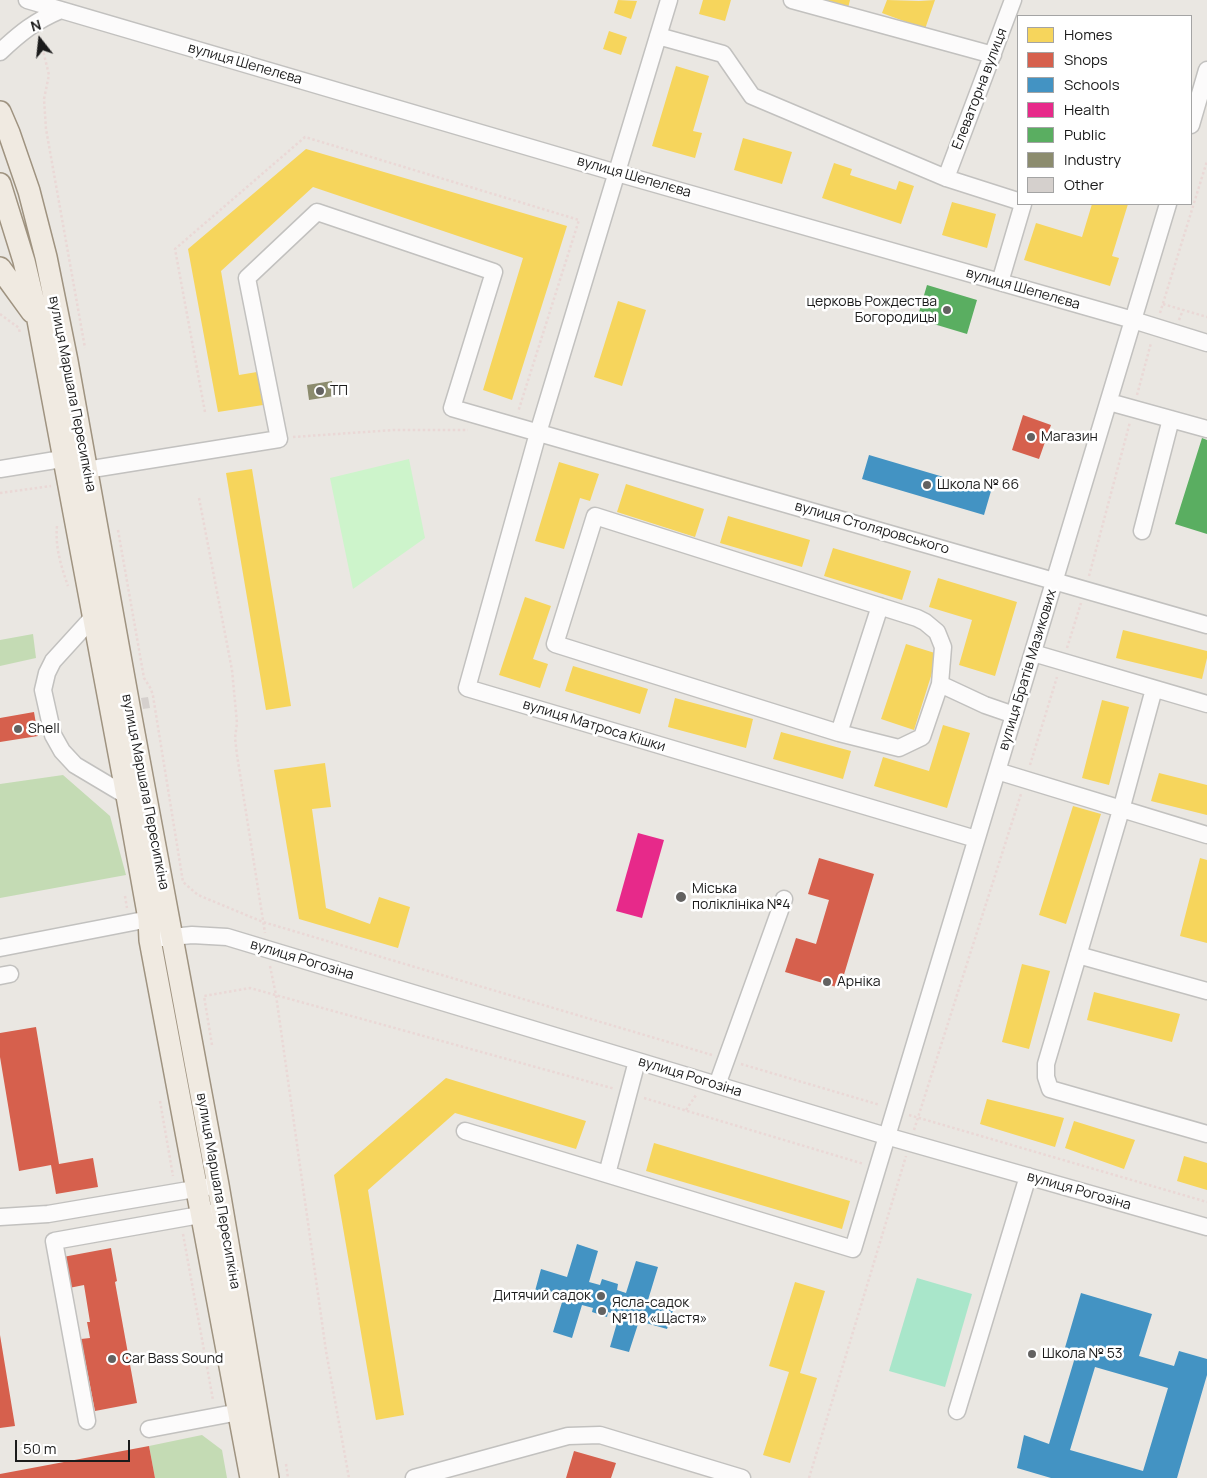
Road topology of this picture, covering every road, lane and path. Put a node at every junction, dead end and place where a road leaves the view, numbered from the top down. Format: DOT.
graph roads {
  1 [pos="27,0"];
  2 [pos="669,0"];
  3 [pos="792,0"];
  4 [pos="1013,0"];
  5 [pos="62,5"];
  6 [pos="658,36"];
  7 [pos="0,52"];
  8 [pos="993,55"];
  9 [pos="1207,70"];
  10 [pos="0,112"];
  11 [pos="1192,122"];
  12 [pos="1207,161"];
  13 [pos="617,173"];
  14 [pos="946,178"];
  15 [pos="0,184"];
  16 [pos="1017,201"];
  17 [pos="1024,205"];
  18 [pos="1168,205"];
  19 [pos="0,268"];
  20 [pos="1000,282"];
  21 [pos="1163,304"];
  22 [pos="0,314"];
  23 [pos="1207,317"];
  24 [pos="38,320"];
  25 [pos="1134,320"];
  26 [pos="1156,327"];
  27 [pos="21,338"];
  28 [pos="1207,343"];
  29 [pos="1109,402"];
  30 [pos="1134,409"];
  31 [pos="1172,419"];
  32 [pos="1207,429"];
  33 [pos="471,430"];
  34 [pos="538,433"];
  35 [pos="279,438"];
  36 [pos="70,462"];
  37 [pos="0,470"];
  38 [pos="52,494"];
  39 [pos="199,498"];
  40 [pos="57,525"];
  41 [pos="1142,531"];
  42 [pos="1055,580"];
  43 [pos="1085,589"];
  44 [pos="70,590"];
  45 [pos="880,606"];
  46 [pos="94,616"];
  47 [pos="1207,625"];
  48 [pos="1033,653"];
  49 [pos="1062,662"];
  50 [pos="940,684"];
  51 [pos="1154,689"];
  52 [pos="1207,704"];
  53 [pos="1014,715"];
  54 [pos="839,733"];
  55 [pos="997,771"];
  56 [pos="1025,780"];
  57 [pos="127,796"];
  58 [pos="1121,810"];
  59 [pos="1207,835"];
  60 [pos="976,839"];
  61 [pos="183,882"];
  62 [pos="125,896"];
  63 [pos="784,899"];
  64 [pos="139,922"];
  65 [pos="263,922"];
  66 [pos="172,937"];
  67 [pos="150,940"];
  68 [pos="0,948"];
  69 [pos="267,950"];
  70 [pos="1078,955"];
  71 [pos="1207,991"];
  72 [pos="276,995"];
  73 [pos="204,996"];
  74 [pos="725,1059"];
  75 [pos="637,1061"];
  76 [pos="717,1085"];
  77 [pos="628,1093"];
  78 [pos="159,1097"];
  79 [pos="894,1109"];
  80 [pos="918,1119"];
  81 [pos="465,1131"];
  82 [pos="1207,1134"];
  83 [pos="886,1136"];
  84 [pos="910,1143"];
  85 [pos="877,1168"];
  86 [pos="607,1174"];
  87 [pos="1028,1176"];
  88 [pos="207,1188"];
  89 [pos="176,1193"];
  90 [pos="1207,1202"];
  91 [pos="212,1213"];
  92 [pos="0,1217"];
  93 [pos="180,1219"];
  94 [pos="1207,1227"];
  95 [pos="957,1410"];
  96 [pos="239,1412"];
  97 [pos="216,1417"];
  98 [pos="87,1421"];
  99 [pos="149,1429"];
  100 [pos="251,1478"];
  101 [pos="268,1478"];
  102 [pos="349,1478"];
  103 [pos="414,1478"];
  104 [pos="742,1478"];
  105 [pos="809,1478"];
  1 -- 5 [label="street, вулиця Шепелєва"];
  2 -- 6 [label="street"];
  3 -- 8 [label="street"];
  4 -- 8 [label="street, Елеваторна вулиця"];
  5 -- 7 [label="street"];
  5 -- 13 [label="street, вулиця Шепелєва"];
  6 -- 13 [label="street"];
  6 -- 14 [label="street"];
  8 -- 14 [label="street, Елеваторна вулиця"];
  9 -- 11 [label="street"];
  10 -- 36 [label="main road, вулиця Маршала Пересипкіна"];
  12 -- 21 [label="path"];
  13 -- 20 [label="street, вулиця Шепелєва"];
  13 -- 34 [label="street"];
  14 -- 16 [label="street"];
  15 -- 24 [label="main road, вулиця Маршала Пересипкіна"];
  17 -- 20 [label="street"];
  18 -- 25 [label="street, вулиця Братів Мазикових"];
  19 -- 24 [label="main road"];
  20 -- 25 [label="street, вулиця Шепелєва"];
  21 -- 23 [label="path"];
  21 -- 26 [label="path"];
  22 -- 27 [label="path"];
  24 -- 36 [label="main road, вулиця Маршала Пересипкіна"];
  25 -- 26 [label="street, вулиця Шепелєва"];
  25 -- 29 [label="street, вулиця Братів Мазикових"];
  26 -- 28 [label="street, вулиця Шепелєва"];
  26 -- 30 [label="path"];
  29 -- 30 [label="street"];
  29 -- 42 [label="street, вулиця Братів Мазикових"];
  30 -- 31 [label="street"];
  30 -- 43 [label="path"];
  31 -- 32 [label="street"];
  31 -- 41 [label="street"];
  33 -- 35 [label="path"];
  34 -- 35 [label="street, вулиця Столяровського"];
  34 -- 42 [label="street, вулиця Столяровського"];
  34 -- 60 [label="street, вулиця Матроса Кішки"];
  35 -- 36 [label="street"];
  36 -- 37 [label="street"];
  36 -- 38 [label="path"];
  36 -- 46 [label="main road, вулиця Маршала Пересипкіна"];
  36 -- 66 [label="main road, вулиця Маршала Пересипкіна"];
  39 -- 65 [label="path"];
  40 -- 44 [label="path"];
  42 -- 43 [label="street, вулиця Столяровського"];
  42 -- 48 [label="street, вулиця Братів Мазикових"];
  43 -- 47 [label="street, вулиця Столяровського"];
  43 -- 49 [label="path"];
  45 -- 50 [label="street"];
  45 -- 54 [label="street"];
  45 -- 54 [label="street"];
  46 -- 57 [label="main road, вулиця Маршала Пересипкіна"];
  46 -- 57 [label="street"];
  48 -- 49 [label="street"];
  48 -- 53 [label="street, вулиця Братів Мазикових"];
  49 -- 51 [label="street"];
  49 -- 56 [label="path"];
  50 -- 53 [label="street"];
  50 -- 54 [label="street"];
  51 -- 52 [label="street"];
  51 -- 58 [label="street"];
  53 -- 55 [label="street, вулиця Братів Мазикових"];
  55 -- 56 [label="street"];
  55 -- 60 [label="street, вулиця Братів Мазикових"];
  56 -- 58 [label="street"];
  56 -- 80 [label="path"];
  57 -- 64 [label="main road, вулиця Маршала Пересипкіна"];
  58 -- 59 [label="street"];
  58 -- 70 [label="street"];
  60 -- 79 [label="street, вулиця Братів Мазикових"];
  61 -- 65 [label="path"];
  62 -- 64 [label="path"];
  63 -- 74 [label="street"];
  64 -- 67 [label="main road, вулиця Маршала Пересипкіна"];
  64 -- 68 [label="street"];
  65 -- 69 [label="path"];
  65 -- 74 [label="path"];
  66 -- 67 [label="street, вулиця Рогозіна"];
  66 -- 69 [label="street, вулиця Рогозіна"];
  66 -- 88 [label="main road, вулиця Маршала Пересипкіна"];
  67 -- 88 [label="main road, вулиця Маршала Пересипкіна"];
  69 -- 72 [label="path"];
  69 -- 75 [label="street, вулиця Рогозіна"];
  70 -- 71 [label="street"];
  70 -- 82 [label="street"];
  72 -- 73 [label="path"];
  72 -- 77 [label="path"];
  72 -- 102 [label="path"];
  74 -- 76 [label="street"];
  74 -- 79 [label="path"];
  75 -- 76 [label="street, вулиця Рогозіна"];
  75 -- 77 [label="street"];
  76 -- 83 [label="street, вулиця Рогозіна"];
  77 -- 85 [label="path"];
  77 -- 86 [label="street"];
  78 -- 89 [label="path"];
  79 -- 80 [label="path"];
  79 -- 83 [label="street, вулиця Братів Мазикових"];
  80 -- 84 [label="path"];
  80 -- 90 [label="path"];
  81 -- 86 [label="street"];
  83 -- 84 [label="street, вулиця Рогозіна"];
  83 -- 85 [label="street, вулиця Братів Мазикових"];
  84 -- 87 [label="street, вулиця Рогозіна"];
  84 -- 105 [label="path"];
  85 -- 86 [label="street, вулиця Братів Мазикових"];
  87 -- 94 [label="street, вулиця Рогозіна"];
  87 -- 95 [label="street"];
  88 -- 89 [label="street"];
  88 -- 91 [label="main road, вулиця Маршала Пересипкіна"];
  89 -- 92 [label="street"];
  91 -- 93 [label="street"];
  91 -- 96 [label="main road, вулиця Маршала Пересипкіна"];
  91 -- 101 [label="main road, вулиця Маршала Пересипкіна"];
  93 -- 97 [label="path"];
  93 -- 98 [label="street"];
  96 -- 97 [label="street"];
  96 -- 100 [label="main road, вулиця Маршала Пересипкіна"];
  97 -- 99 [label="street"];
  103 -- 104 [label="street"];
}
